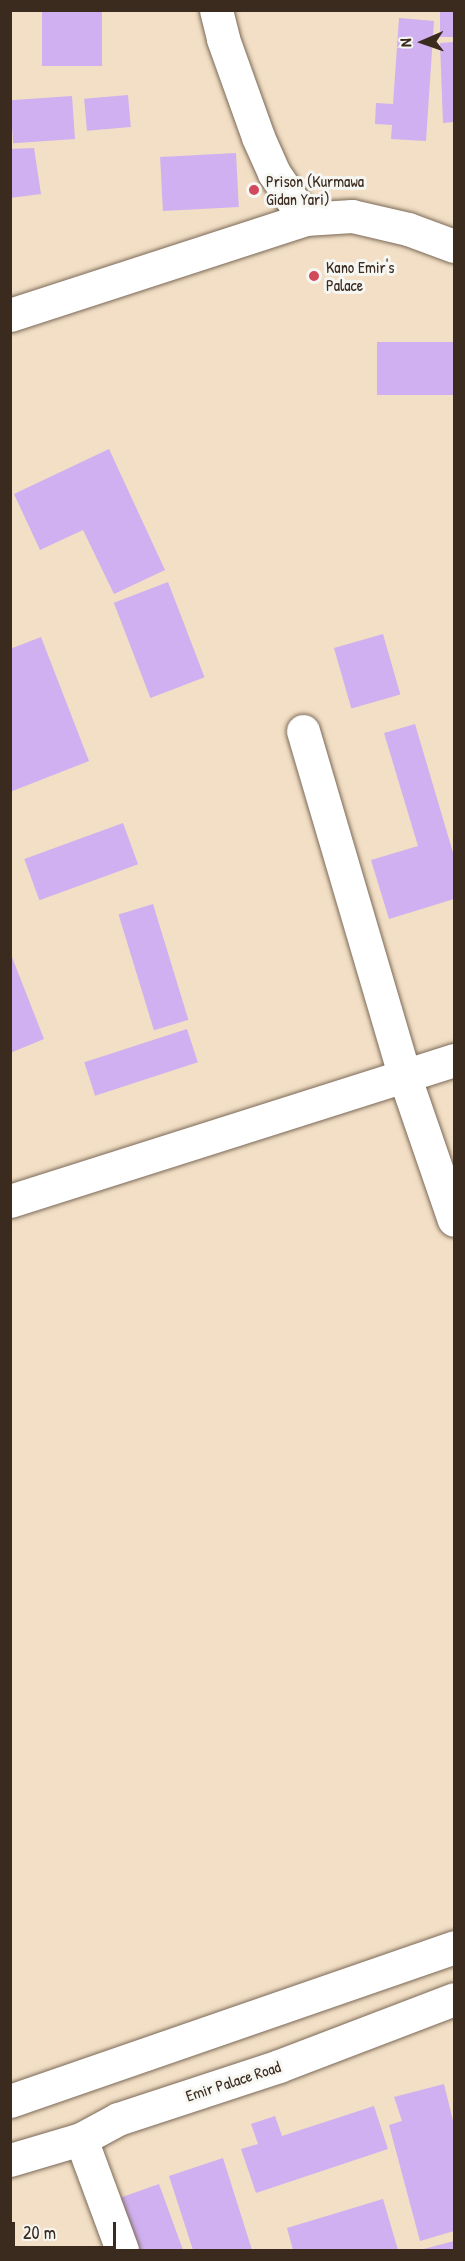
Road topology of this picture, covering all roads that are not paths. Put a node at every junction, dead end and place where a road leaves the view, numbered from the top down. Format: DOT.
graph roads {
  1 [pos="225,20"];
  2 [pos="305,219"];
  3 [pos="454,246"];
  4 [pos="10,315"];
  5 [pos="303,731"];
  6 [pos="454,1060"];
  7 [pos="404,1075"];
  8 [pos="10,1201"];
  9 [pos="454,1220"];
  10 [pos="454,1947"];
  11 [pos="454,1999"];
  12 [pos="10,2101"];
  13 [pos="81,2139"];
  14 [pos="10,2160"];
  15 [pos="122,2250"];
  1 -- 2 [label="street"];
  2 -- 3 [label="street"];
  2 -- 4 [label="street"];
  5 -- 7 [label="street"];
  6 -- 7 [label="street"];
  7 -- 8 [label="street"];
  7 -- 9 [label="street"];
  10 -- 12 [label="street"];
  11 -- 13 [label="street, Emir Palace Road"];
  13 -- 14 [label="street, Emir Palace Road"];
  13 -- 15 [label="street"];
}
